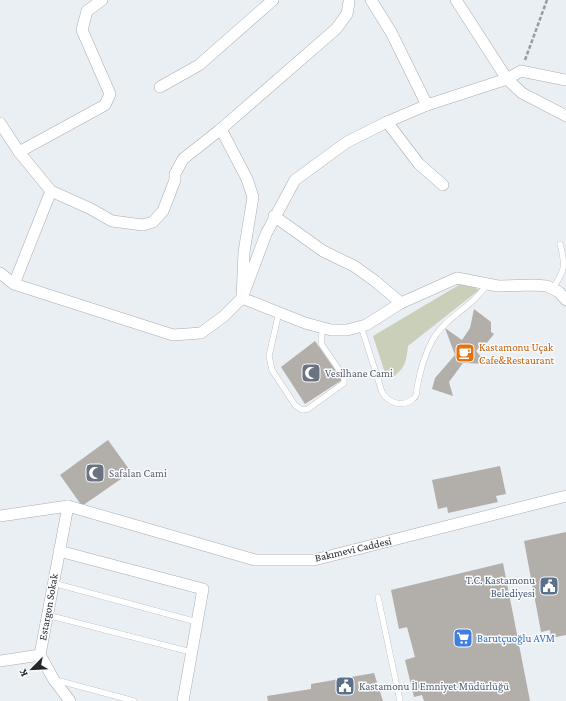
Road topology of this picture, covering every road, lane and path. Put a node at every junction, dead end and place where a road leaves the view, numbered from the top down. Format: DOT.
graph roads {
  1 [pos="102,0"];
  2 [pos="273,0"];
  3 [pos="371,0"];
  4 [pos="456,0"];
  5 [pos="547,0"];
  6 [pos="348,1"];
  7 [pos="521,71"];
  8 [pos="507,79"];
  9 [pos="566,80"];
  10 [pos="160,87"];
  11 [pos="427,105"];
  12 [pos="566,116"];
  13 [pos="386,122"];
  14 [pos="0,123"];
  15 [pos="222,130"];
  16 [pos="19,152"];
  17 [pos="443,185"];
  18 [pos="52,192"];
  19 [pos="274,216"];
  20 [pos="560,244"];
  21 [pos="0,273"];
  22 [pos="14,284"];
  23 [pos="487,284"];
  24 [pos="552,289"];
  25 [pos="242,298"];
  26 [pos="566,300"];
  27 [pos="401,303"];
  28 [pos="280,312"];
  29 [pos="360,326"];
  30 [pos="323,328"];
  31 [pos="566,496"];
  32 [pos="68,506"];
  33 [pos="0,516"];
  34 [pos="59,551"];
  35 [pos="53,583"];
  36 [pos="378,597"];
  37 [pos="47,615"];
  38 [pos="197,622"];
  39 [pos="191,652"];
  40 [pos="40,655"];
  41 [pos="0,661"];
  42 [pos="54,680"];
  43 [pos="58,701"];
  44 [pos="70,701"];
  45 [pos="134,701"];
  46 [pos="183,701"];
  47 [pos="400,701"];
  1 -- 16 [label="street"];
  2 -- 10 [label="street"];
  3 -- 11 [label="street"];
  4 -- 8 [label="street"];
  5 -- 7 [label="path"];
  6 -- 15 [label="street"];
  7 -- 8 [label="street"];
  7 -- 9 [label="street"];
  8 -- 11 [label="street"];
  8 -- 12 [label="street"];
  11 -- 13 [label="street"];
  13 -- 17 [label="street"];
  13 -- 19 [label="street"];
  14 -- 16 [label="street"];
  15 -- 18 [label="street"];
  15 -- 25 [label="street"];
  16 -- 18 [label="street"];
  18 -- 22 [label="street"];
  19 -- 25 [label="street"];
  19 -- 27 [label="street"];
  20 -- 24 [label="lane"];
  21 -- 22 [label="street"];
  22 -- 25 [label="street"];
  23 -- 24 [label="street"];
  23 -- 27 [label="street"];
  23 -- 29 [label="lane"];
  24 -- 26 [label="street"];
  25 -- 28 [label="street"];
  27 -- 29 [label="street"];
  28 -- 30 [label="street"];
  28 -- 30 [label="lane"];
  29 -- 30 [label="street"];
  31 -- 32 [label="street, Bakımevi Caddesi"];
  32 -- 33 [label="street, Bakımevi Caddesi"];
  32 -- 34 [label="street, Estargon Sokak"];
  34 -- 35 [label="street, Estargon Sokak"];
  34 -- 38 [label="street"];
  35 -- 37 [label="street, Estargon Sokak"];
  35 -- 38 [label="lane"];
  36 -- 47 [label="lane"];
  37 -- 39 [label="lane"];
  37 -- 40 [label="street, Estargon Sokak"];
  38 -- 39 [label="street"];
  39 -- 46 [label="street"];
  40 -- 41 [label="street"];
  40 -- 42 [label="street, Estargon Sokak"];
  42 -- 43 [label="street"];
  42 -- 44 [label="street, Estargon Sokak"];
  42 -- 45 [label="lane"];
}
